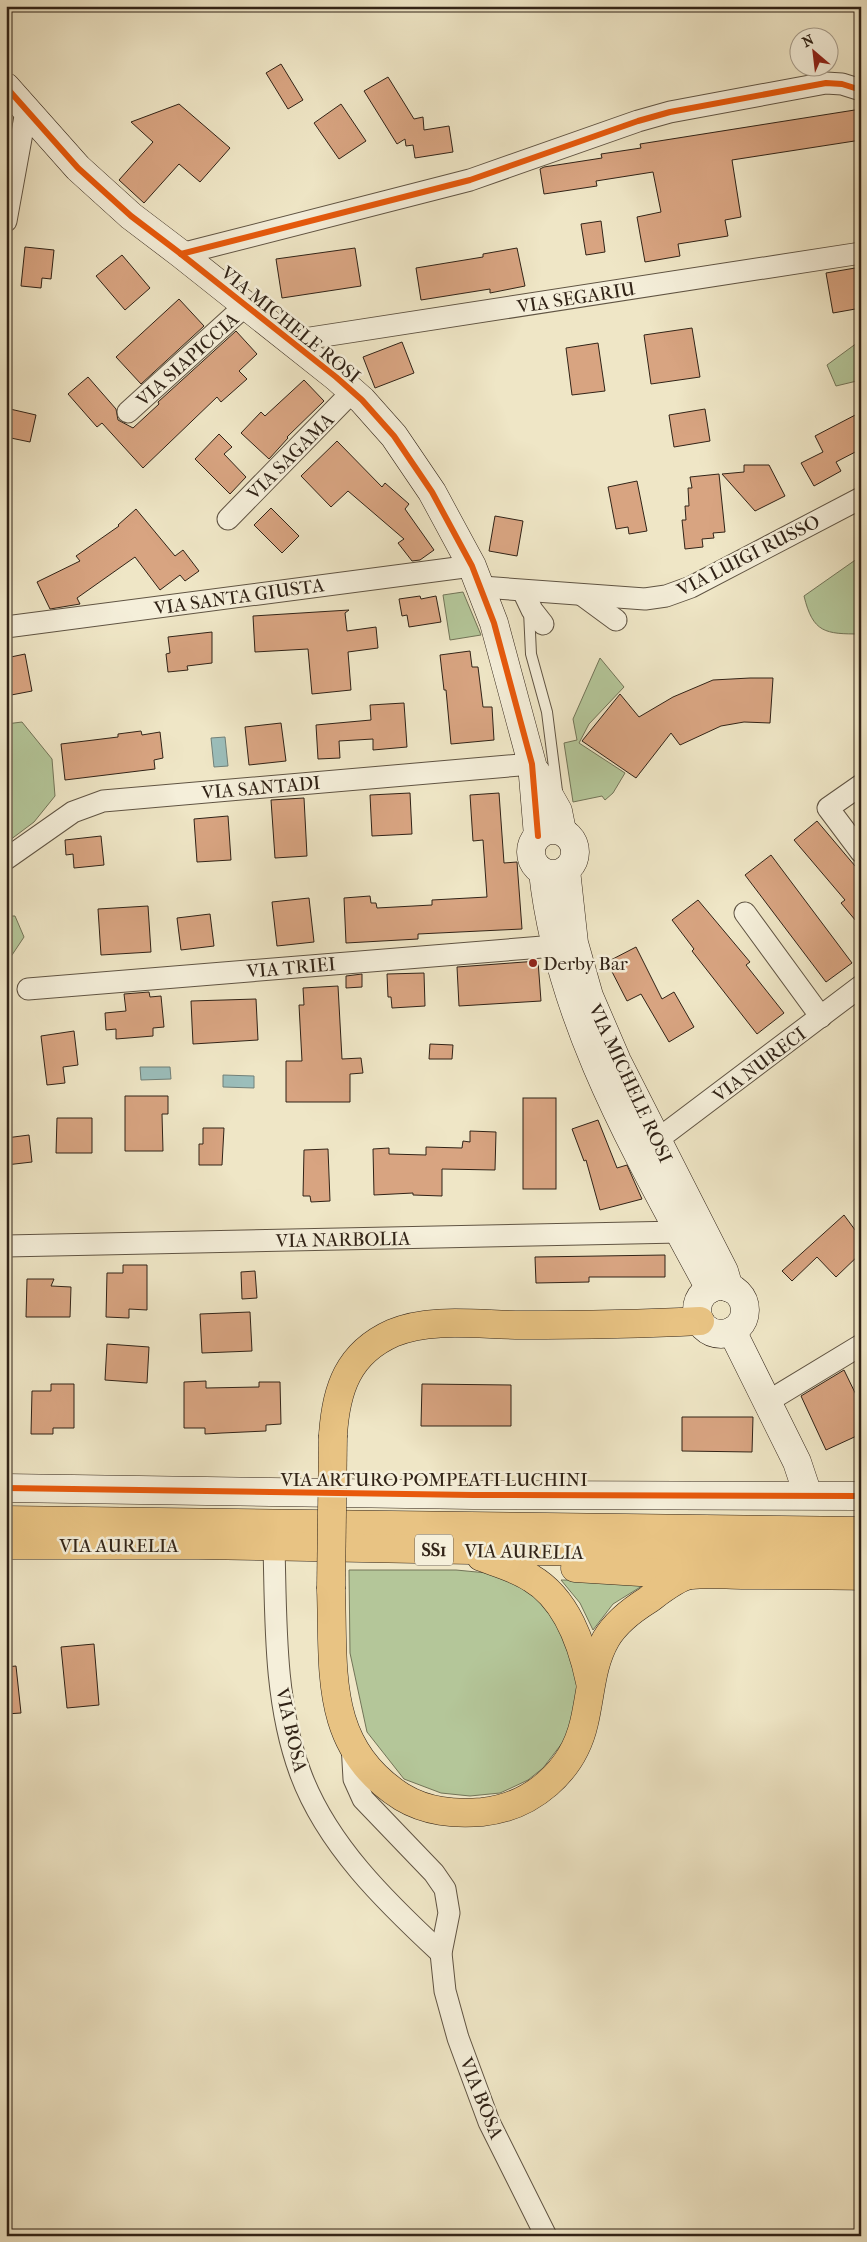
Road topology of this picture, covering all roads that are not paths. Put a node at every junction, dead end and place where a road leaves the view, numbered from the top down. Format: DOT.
graph roads {
  1 [pos="6,86"];
  2 [pos="861,90"];
  3 [pos="26,111"];
  4 [pos="6,221"];
  5 [pos="861,252"];
  6 [pos="182,254"];
  7 [pos="246,305"];
  8 [pos="291,342"];
  9 [pos="352,392"];
  10 [pos="128,412"];
  11 [pos="861,498"];
  12 [pos="228,519"];
  13 [pos="477,577"];
  14 [pos="582,595"];
  15 [pos="526,598"];
  16 [pos="616,620"];
  17 [pos="543,624"];
  18 [pos="6,627"];
  19 [pos="532,764"];
  20 [pos="861,785"];
  21 [pos="554,830"];
  22 [pos="861,852"];
  23 [pos="6,859"];
  24 [pos="555,871"];
  25 [pos="745,913"];
  26 [pos="555,946"];
  27 [pos="861,986"];
  28 [pos="28,989"];
  29 [pos="821,1017"];
  30 [pos="657,1140"];
  31 [pos="680,1232"];
  32 [pos="6,1246"];
  33 [pos="720,1289"];
  34 [pos="700,1321"];
  35 [pos="732,1331"];
  36 [pos="861,1345"];
  37 [pos="768,1402"];
  38 [pos="6,1488"];
  39 [pos="808,1495"];
  40 [pos="861,1496"];
  41 [pos="6,1520"];
  42 [pos="861,1531"];
  43 [pos="6,1545"];
  44 [pos="274,1546"];
  45 [pos="465,1550"];
  46 [pos="861,1557"];
  47 [pos="689,1575"];
  48 [pos="861,1576"];
  49 [pos="590,1682"];
  50 [pos="352,1744"];
  51 [pos="441,1953"];
  52 [pos="546,2236"];
  1 -- 3 [label="street, VIA MICHELE ROSI"];
  2 -- 6 [label="street"];
  3 -- 4 [label="street"];
  3 -- 6 [label="street, VIA MICHELE ROSI"];
  5 -- 8 [label="street, VIA SEGARIU"];
  6 -- 7 [label="street, VIA MICHELE ROSI"];
  7 -- 8 [label="street, VIA MICHELE ROSI"];
  7 -- 10 [label="street, VIA SIAPICCIA"];
  8 -- 9 [label="street, VIA MICHELE ROSI"];
  9 -- 12 [label="street, VIA SAGAMA"];
  9 -- 13 [label="street, VIA MICHELE ROSI"];
  11 -- 14 [label="street, VIA LUIGI RUSSO"];
  13 -- 15 [label="street, VIA LUIGI RUSSO"];
  13 -- 18 [label="street, VIA SANTA GIUSTA"];
  13 -- 19 [label="street, VIA MICHELE ROSI"];
  14 -- 15 [label="street, VIA LUIGI RUSSO"];
  14 -- 16 [label="street"];
  15 -- 17 [label="street"];
  15 -- 21 [label="lane"];
  19 -- 21 [label="street, VIA MICHELE ROSI"];
  19 -- 23 [label="street, VIA SANTADI"];
  20 -- 22 [label="street"];
  21 -- 24 [label="street, VIA MICHELE ROSI"];
  21 -- 24 [label="street, VIA MICHELE ROSI"];
  24 -- 26 [label="street, VIA MICHELE ROSI"];
  24 -- 30 [label="street, VIA MICHELE ROSI"];
  25 -- 29 [label="street"];
  26 -- 28 [label="street, VIA TRIEI"];
  26 -- 31 [label="street, VIA MICHELE ROSI"];
  27 -- 29 [label="street, VIA NURECI"];
  29 -- 30 [label="street, VIA NURECI"];
  30 -- 33 [label="street, VIA MICHELE ROSI"];
  31 -- 32 [label="street, VIA NARBOLIA"];
  31 -- 33 [label="street, VIA MICHELE ROSI"];
  33 -- 34 [label="street"];
  33 -- 35 [label="street"];
  34 -- 35 [label="street"];
  34 -- 50 [label="highway, bridge"];
  35 -- 37 [label="street"];
  36 -- 37 [label="street"];
  37 -- 39 [label="street"];
  38 -- 39 [label="street, VIA ARTURO POMPEATI LUCHINI"];
  39 -- 40 [label="street, VIA ARTURO POMPEATI LUCHINI"];
  41 -- 42 [label="highway, VIA AURELIA / SS1"];
  43 -- 44 [label="highway, VIA AURELIA / SS1"];
  44 -- 45 [label="highway, VIA AURELIA / SS1"];
  44 -- 51 [label="street, VIA BOSA"];
  45 -- 46 [label="highway, VIA AURELIA / SS1"];
  45 -- 47 [label="highway"];
  45 -- 49 [label="highway"];
  47 -- 48 [label="highway"];
  47 -- 49 [label="highway"];
  49 -- 50 [label="highway"];
  50 -- 51 [label="street, VIA BOSA"];
  51 -- 52 [label="street, VIA BOSA"];
}
